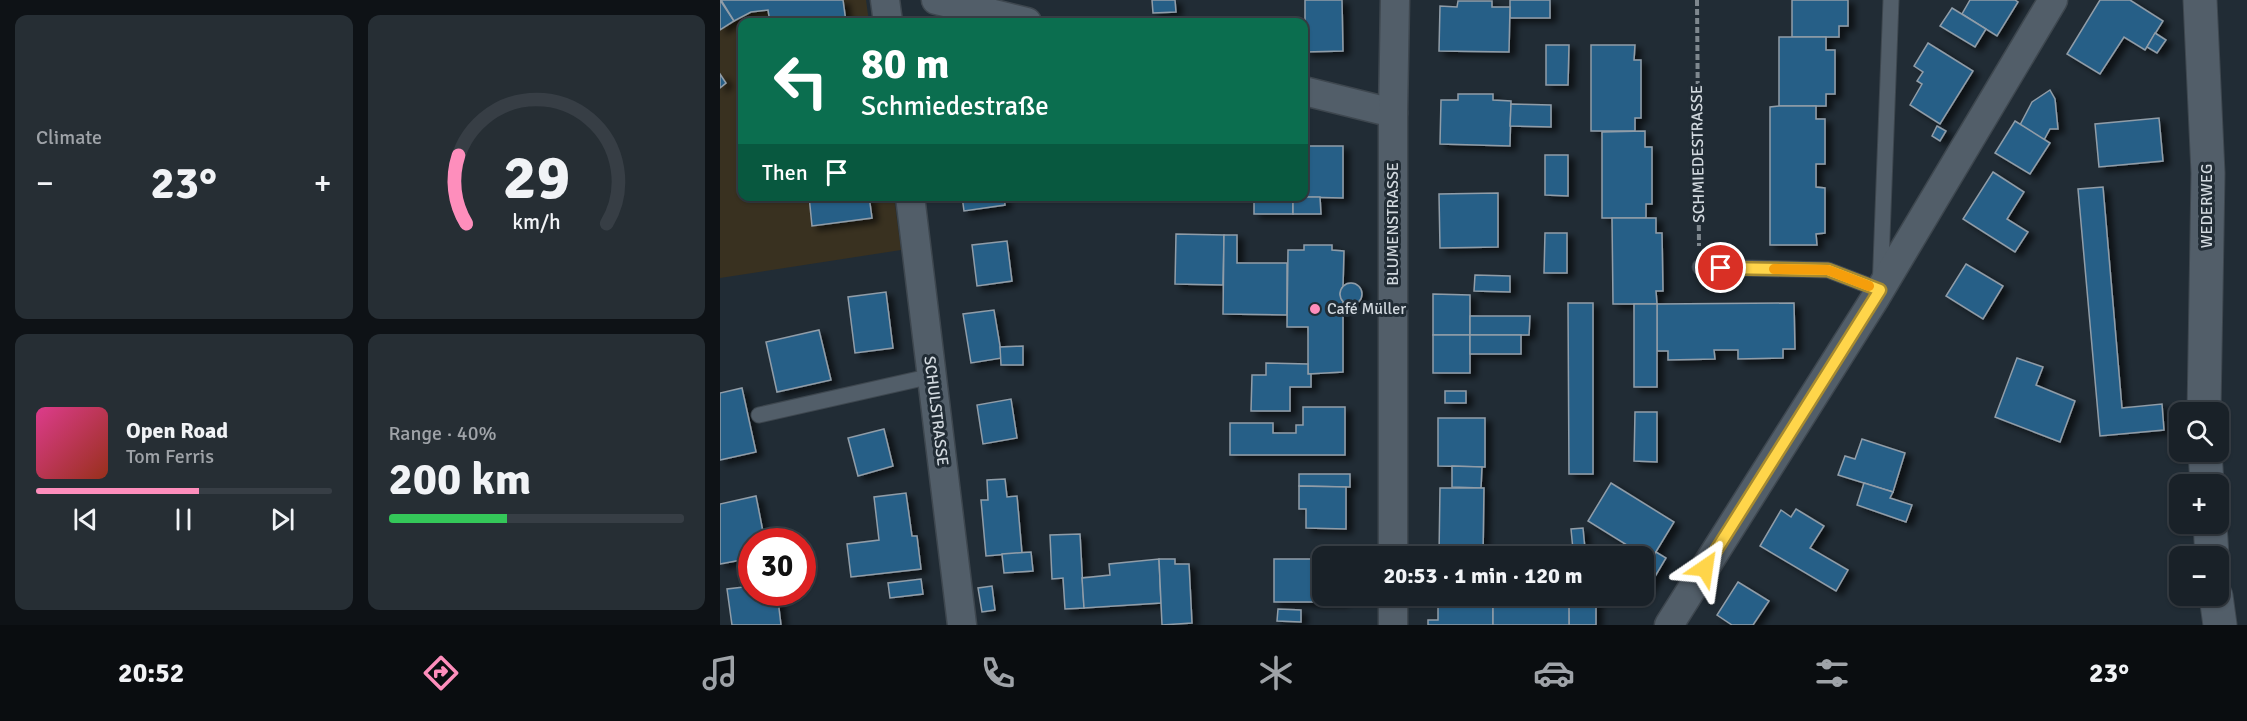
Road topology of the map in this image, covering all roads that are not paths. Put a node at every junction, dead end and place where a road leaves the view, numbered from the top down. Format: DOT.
graph roads {
  1 [pos="885,0"];
  2 [pos="936,0"];
  3 [pos="1395,0"];
  4 [pos="1891,0"];
  5 [pos="2053,0"];
  6 [pos="2199,0"];
  7 [pos="887,18"];
  8 [pos="1010,18"];
  9 [pos="1308,92"];
  10 [pos="1393,113"];
  11 [pos="911,201"];
  12 [pos="1700,267"];
  13 [pos="1880,290"];
  14 [pos="932,376"];
  15 [pos="2204,402"];
  16 [pos="759,415"];
  17 [pos="1393,546"];
  18 [pos="1393,606"];
  19 [pos="2217,606"];
  20 [pos="962,625"];
  21 [pos="1393,625"];
  22 [pos="1669,625"];
  23 [pos="2220,625"];
  1 -- 7 [label="street"];
  2 -- 8 [label="street"];
  3 -- 10 [label="street, BLUMENSTRASSE"];
  4 -- 13 [label="lane"];
  5 -- 13 [label="street"];
  6 -- 15 [label="main road, WEDERWEG"];
  9 -- 10 [label="street"];
  10 -- 17 [label="street, BLUMENSTRASSE"];
  11 -- 14 [label="street, SCHULSTRASSE"];
  12 -- 13 [label="lane"];
  13 -- 22 [label="street"];
  14 -- 16 [label="lane"];
  14 -- 20 [label="street, SCHULSTRASSE"];
  18 -- 21 [label="street"];
  19 -- 23 [label="main road"];
}
